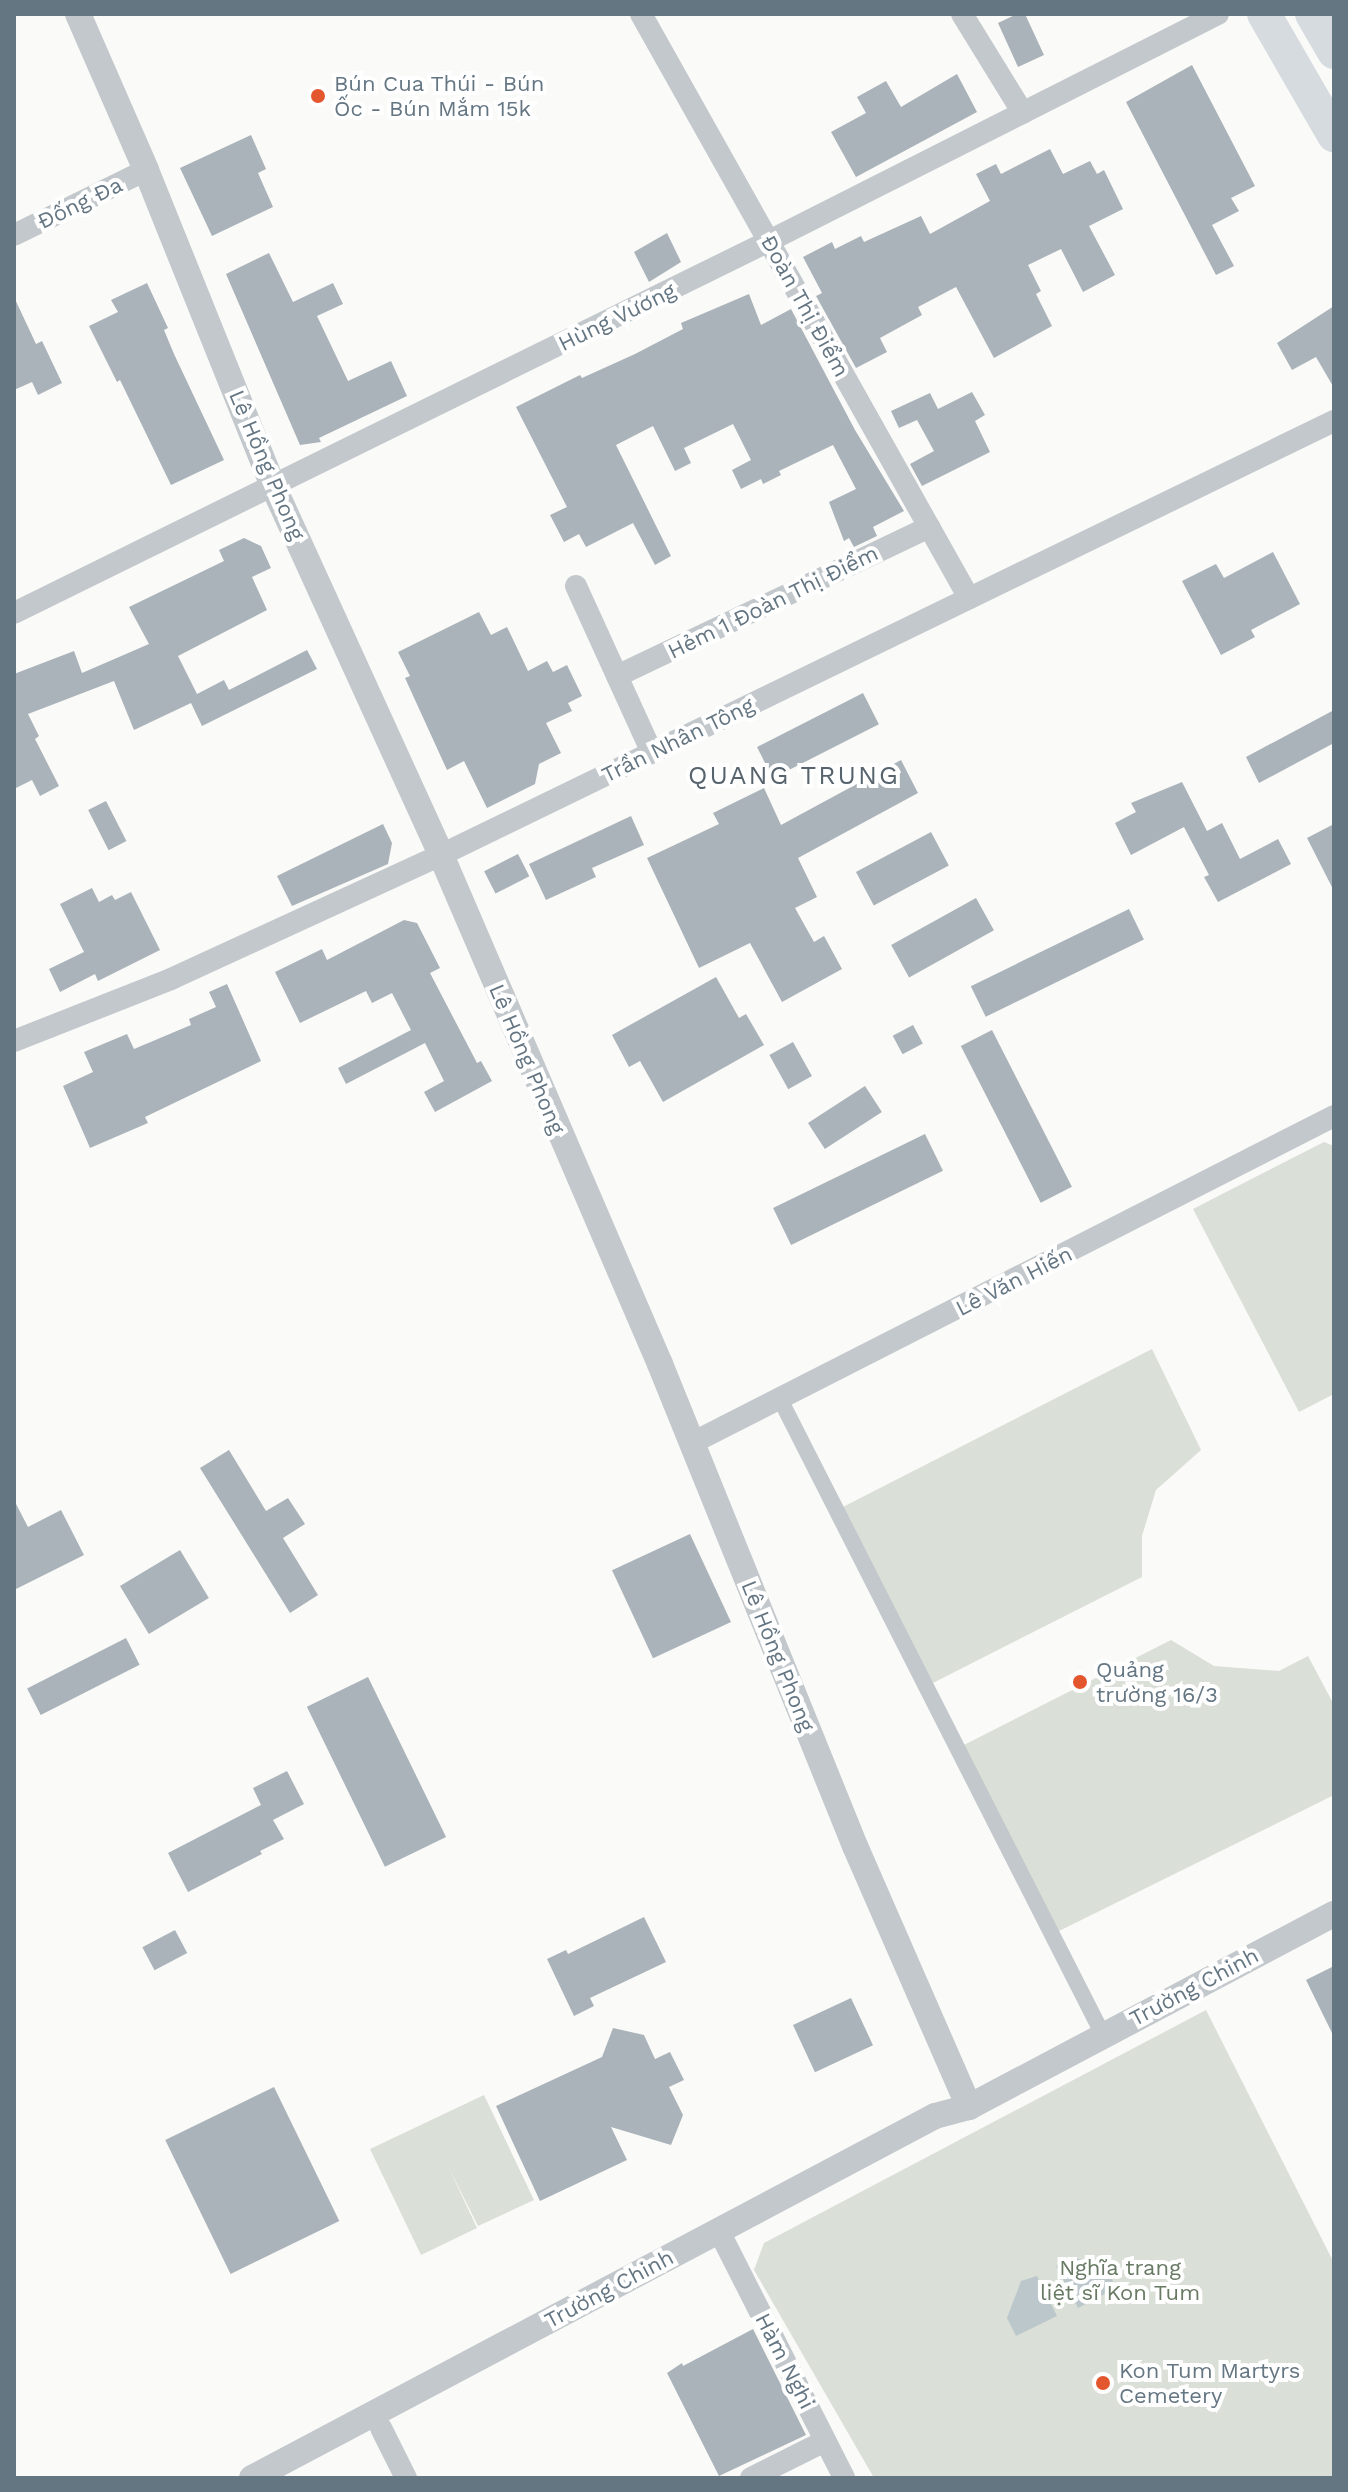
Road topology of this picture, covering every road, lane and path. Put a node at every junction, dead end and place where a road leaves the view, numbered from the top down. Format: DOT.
graph roads {
  1 [pos="78,14"];
  2 [pos="641,14"];
  3 [pos="962,14"];
  4 [pos="1218,14"];
  5 [pos="1264,14"];
  6 [pos="1312,14"];
  7 [pos="1334,52"];
  8 [pos="1023,113"];
  9 [pos="1334,135"];
  10 [pos="146,170"];
  11 [pos="14,235"];
  12 [pos="769,241"];
  13 [pos="1334,421"];
  14 [pos="274,488"];
  15 [pos="929,527"];
  16 [pos="576,586"];
  17 [pos="969,598"];
  18 [pos="14,613"];
  19 [pos="617,676"];
  20 [pos="652,753"];
  21 [pos="441,855"];
  22 [pos="14,1041"];
  23 [pos="1334,1116"];
  24 [pos="781,1401"];
  25 [pos="692,1443"];
  26 [pos="1334,1914"];
  27 [pos="1103,2035"];
  28 [pos="969,2107"];
  29 [pos="725,2243"];
  30 [pos="381,2428"];
  31 [pos="825,2441"];
  32 [pos="252,2478"];
  33 [pos="286,2478"];
  34 [pos="406,2478"];
  35 [pos="751,2478"];
  36 [pos="844,2478"];
  1 -- 10 [label="street, Lê Hồng Phong"];
  2 -- 12 [label="street, Đoàn Thị Điểm"];
  3 -- 8 [label="street"];
  4 -- 8 [label="street, Hùng Vương"];
  5 -- 9 [label="main road"];
  6 -- 7 [label="main road"];
  8 -- 12 [label="street, Hùng Vương"];
  10 -- 11 [label="street, Đống Đa"];
  10 -- 14 [label="street, Lê Hồng Phong"];
  12 -- 14 [label="street, Hùng Vương"];
  12 -- 15 [label="street, Đoàn Thị Điểm"];
  13 -- 17 [label="street, Trần Nhân Tông"];
  14 -- 18 [label="street, Hùng Vương"];
  14 -- 21 [label="street, Lê Hồng Phong"];
  15 -- 17 [label="street, Đoàn Thị Điểm"];
  15 -- 19 [label="street, Hẻm 1 Đoàn Thị Điểm"];
  16 -- 19 [label="street"];
  17 -- 20 [label="street, Trần Nhân Tông"];
  19 -- 20 [label="street"];
  20 -- 21 [label="street, Trần Nhân Tông"];
  21 -- 22 [label="street, Trần Nhân Tông"];
  21 -- 25 [label="street, Lê Hồng Phong"];
  23 -- 24 [label="street, Lê Văn Hiến"];
  24 -- 25 [label="street, Lê Văn Hiến"];
  24 -- 27 [label="street"];
  25 -- 28 [label="street, Lê Hồng Phong"];
  26 -- 27 [label="street, Trường Chinh"];
  27 -- 28 [label="street, Trường Chinh"];
  28 -- 29 [label="street, Trường Chinh"];
  28 -- 32 [label="street, Trường Chinh"];
  29 -- 30 [label="street, Trường Chinh"];
  29 -- 31 [label="street, Hàm Nghi"];
  30 -- 33 [label="street, Trường Chinh"];
  30 -- 34 [label="street"];
  31 -- 35 [label="street"];
  31 -- 36 [label="street, Hàm Nghi"];
}
